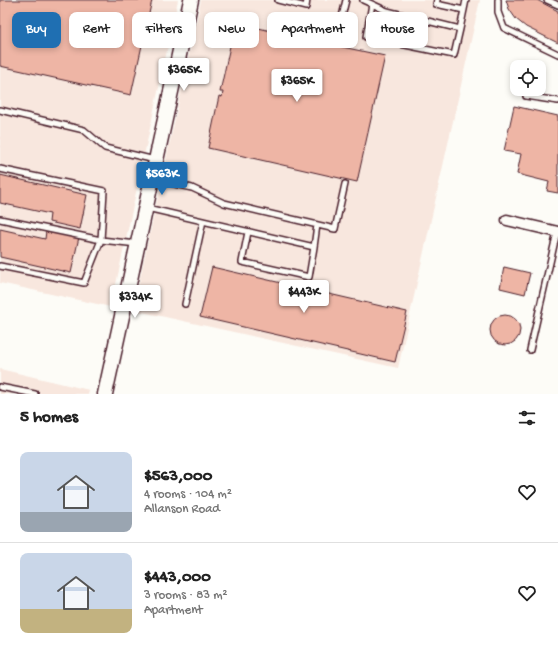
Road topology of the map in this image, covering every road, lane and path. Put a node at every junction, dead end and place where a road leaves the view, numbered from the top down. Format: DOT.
graph roads {
  1 [pos="191,0"];
  2 [pos="278,0"];
  3 [pos="307,0"];
  4 [pos="346,0"];
  5 [pos="363,0"];
  6 [pos="437,0"];
  7 [pos="466,0"];
  8 [pos="498,0"];
  9 [pos="547,0"];
  10 [pos="372,4"];
  11 [pos="558,5"];
  12 [pos="464,10"];
  13 [pos="343,12"];
  14 [pos="460,30"];
  15 [pos="558,54"];
  16 [pos="526,96"];
  17 [pos="558,101"];
  18 [pos="0,110"];
  19 [pos="156,161"];
  20 [pos="0,169"];
  21 [pos="152,179"];
  22 [pos="345,184"];
  23 [pos="146,208"];
  24 [pos="0,219"];
  25 [pos="507,220"];
  26 [pos="203,221"];
  27 [pos="317,225"];
  28 [pos="248,232"];
  29 [pos="557,232"];
  30 [pos="101,240"];
  31 [pos="138,244"];
  32 [pos="314,247"];
  33 [pos="0,266"];
  34 [pos="185,304"];
  35 [pos="530,350"];
  36 [pos="0,387"];
  37 [pos="107,392"];
  38 [pos="35,394"];
  1 -- 19 [label="street"];
  2 -- 3 [label="lane"];
  4 -- 13 [label="lane"];
  5 -- 10 [label="lane"];
  6 -- 12 [label="lane"];
  7 -- 12 [label="lane"];
  8 -- 15 [label="lane"];
  9 -- 11 [label="lane"];
  10 -- 14 [label="lane"];
  10 -- 14 [label="lane"];
  12 -- 14 [label="lane"];
  16 -- 17 [label="lane"];
  18 -- 19 [label="lane"];
  19 -- 21 [label="street"];
  20 -- 30 [label="lane"];
  21 -- 23 [label="street"];
  21 -- 27 [label="lane"];
  22 -- 27 [label="lane"];
  23 -- 26 [label="lane"];
  23 -- 31 [label="street"];
  24 -- 30 [label="lane"];
  25 -- 29 [label="street"];
  26 -- 28 [label="lane"];
  26 -- 34 [label="lane"];
  27 -- 32 [label="lane"];
  28 -- 32 [label="lane"];
  28 -- 32 [label="lane"];
  29 -- 35 [label="lane"];
  30 -- 31 [label="lane"];
  30 -- 33 [label="lane"];
  31 -- 37 [label="street"];
  36 -- 38 [label="lane"];
}
